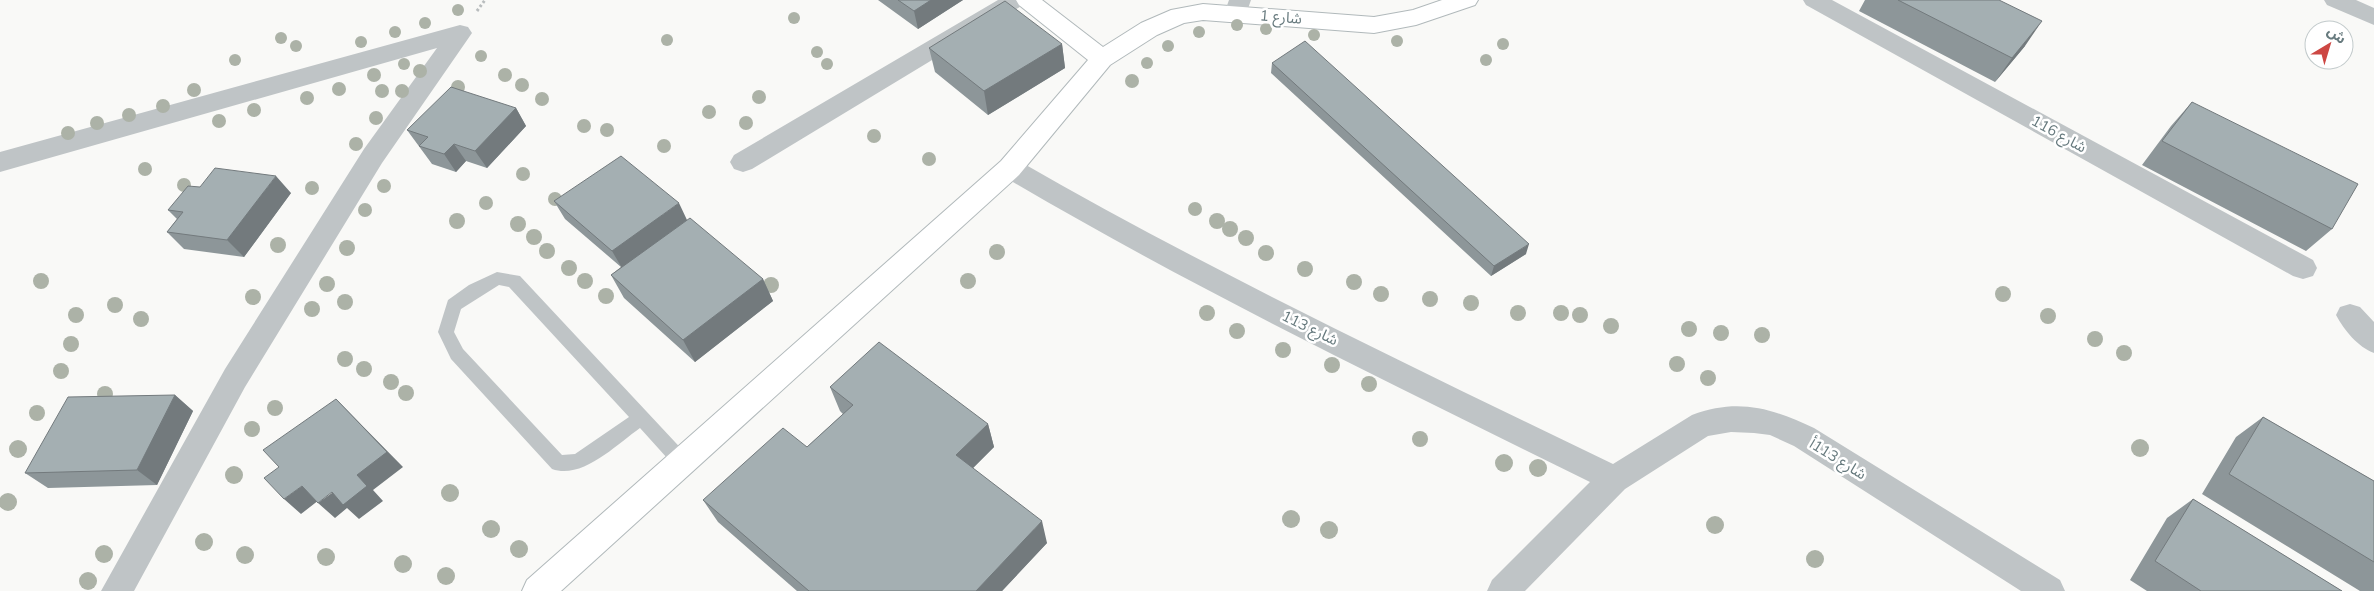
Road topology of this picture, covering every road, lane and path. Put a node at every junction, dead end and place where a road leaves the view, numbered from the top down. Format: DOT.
graph roads {
  1 [pos="1015,0"];
  2 [pos="1027,0"];
  3 [pos="1467,0"];
  4 [pos="1814,0"];
  5 [pos="2336,0"];
  6 [pos="1238,7"];
  7 [pos="2374,17"];
  8 [pos="1102,59"];
  9 [pos="0,162"];
  10 [pos="743,162"];
  11 [pos="1010,168"];
  12 [pos="2303,268"];
  13 [pos="2350,315"];
  14 [pos="2374,341"];
  15 [pos="641,418"];
  16 [pos="683,463"];
  17 [pos="1614,479"];
  18 [pos="117,591"];
  19 [pos="538,591"];
  20 [pos="1503,591"];
  21 [pos="2050,591"];
  1 -- 10 [label="street"];
  2 -- 8 [label="main road"];
  3 -- 6 [label="main road, شارع 1"];
  4 -- 12 [label="street, شارع 116"];
  5 -- 7 [label="street"];
  6 -- 8 [label="main road, شارع 1"];
  8 -- 11 [label="main road, شارع 1"];
  9 -- 18 [label="street"];
  11 -- 16 [label="main road, شارع 1"];
  11 -- 17 [label="street, شارع 113"];
  13 -- 14 [label="street"];
  15 -- 15 [label="lane"];
  15 -- 16 [label="lane"];
  16 -- 19 [label="main road, شارع 1"];
  17 -- 20 [label="street, شارع 113أ"];
  17 -- 21 [label="street, شارع 113أ"];
}
